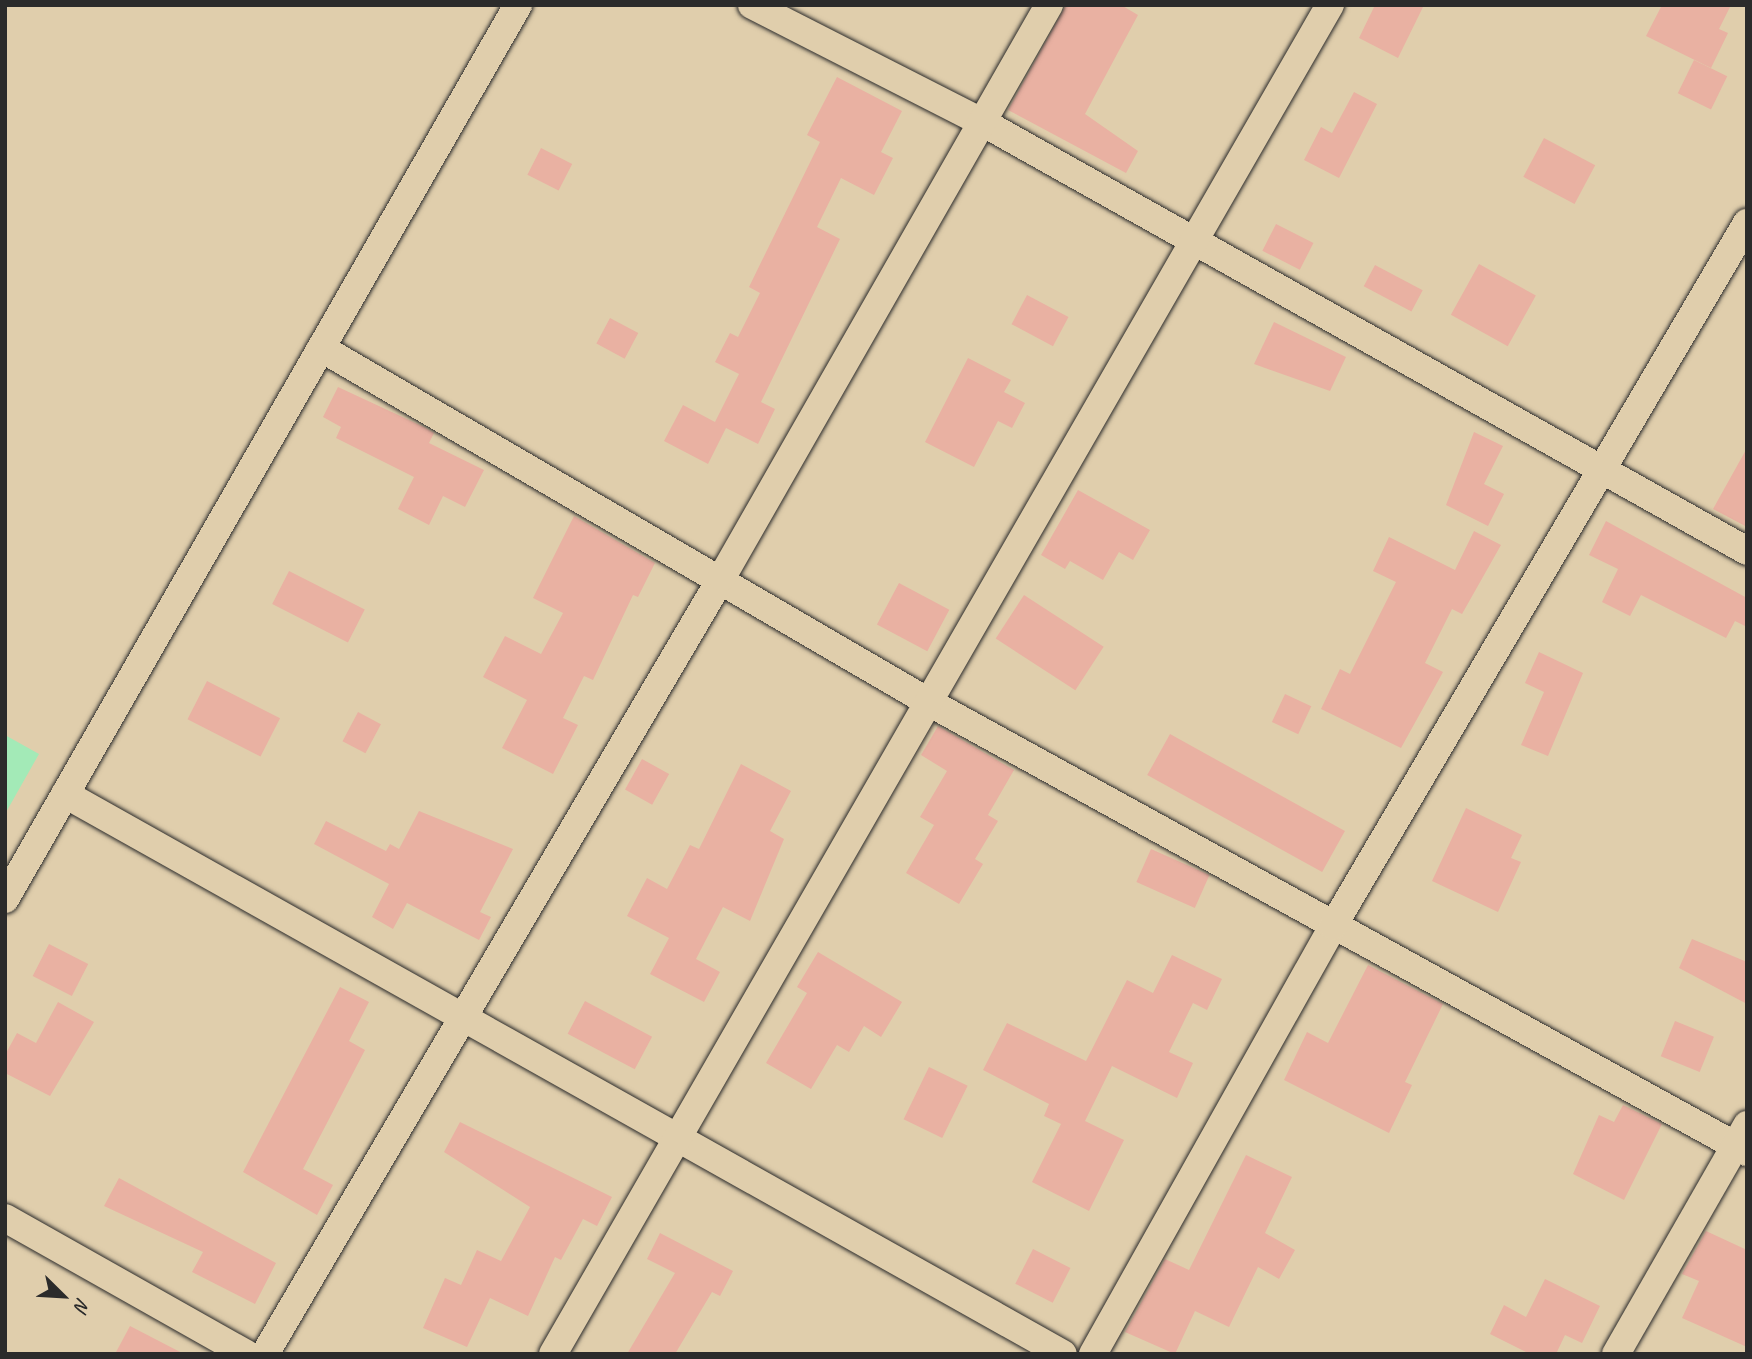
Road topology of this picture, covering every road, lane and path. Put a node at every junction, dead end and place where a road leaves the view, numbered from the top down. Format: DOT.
graph roads {
  1 [pos="518,5"];
  2 [pos="752,5"];
  3 [pos="1049,5"];
  4 [pos="1330,5"];
  5 [pos="982,122"];
  6 [pos="1747,223"];
  7 [pos="1195,243"];
  8 [pos="321,348"];
  9 [pos="1603,469"];
  10 [pos="1747,551"];
  11 [pos="722,577"];
  12 [pos="932,704"];
  13 [pos="65,794"];
  14 [pos="5,899"];
  15 [pos="1334,926"];
  16 [pos="461,1020"];
  17 [pos="677,1139"];
  18 [pos="1743,1140"];
  19 [pos="5,1218"];
  20 [pos="246,1354"];
  21 [pos="265,1354"];
  22 [pos="553,1354"];
  23 [pos="1063,1354"];
  24 [pos="1093,1354"];
  25 [pos="1616,1354"];
  1 -- 8 [label="street"];
  2 -- 5 [label="street"];
  3 -- 5 [label="street"];
  4 -- 7 [label="street"];
  5 -- 7 [label="street"];
  5 -- 11 [label="street"];
  6 -- 9 [label="street"];
  7 -- 9 [label="street"];
  7 -- 12 [label="street"];
  8 -- 11 [label="street"];
  8 -- 13 [label="street"];
  9 -- 10 [label="street"];
  9 -- 15 [label="street"];
  11 -- 12 [label="street"];
  11 -- 16 [label="street"];
  12 -- 15 [label="street"];
  12 -- 17 [label="street"];
  13 -- 14 [label="street"];
  13 -- 16 [label="street"];
  15 -- 18 [label="street"];
  15 -- 24 [label="street"];
  16 -- 17 [label="street"];
  16 -- 21 [label="street"];
  17 -- 22 [label="street"];
  17 -- 23 [label="street"];
  18 -- 25 [label="street"];
  19 -- 20 [label="street"];
}
